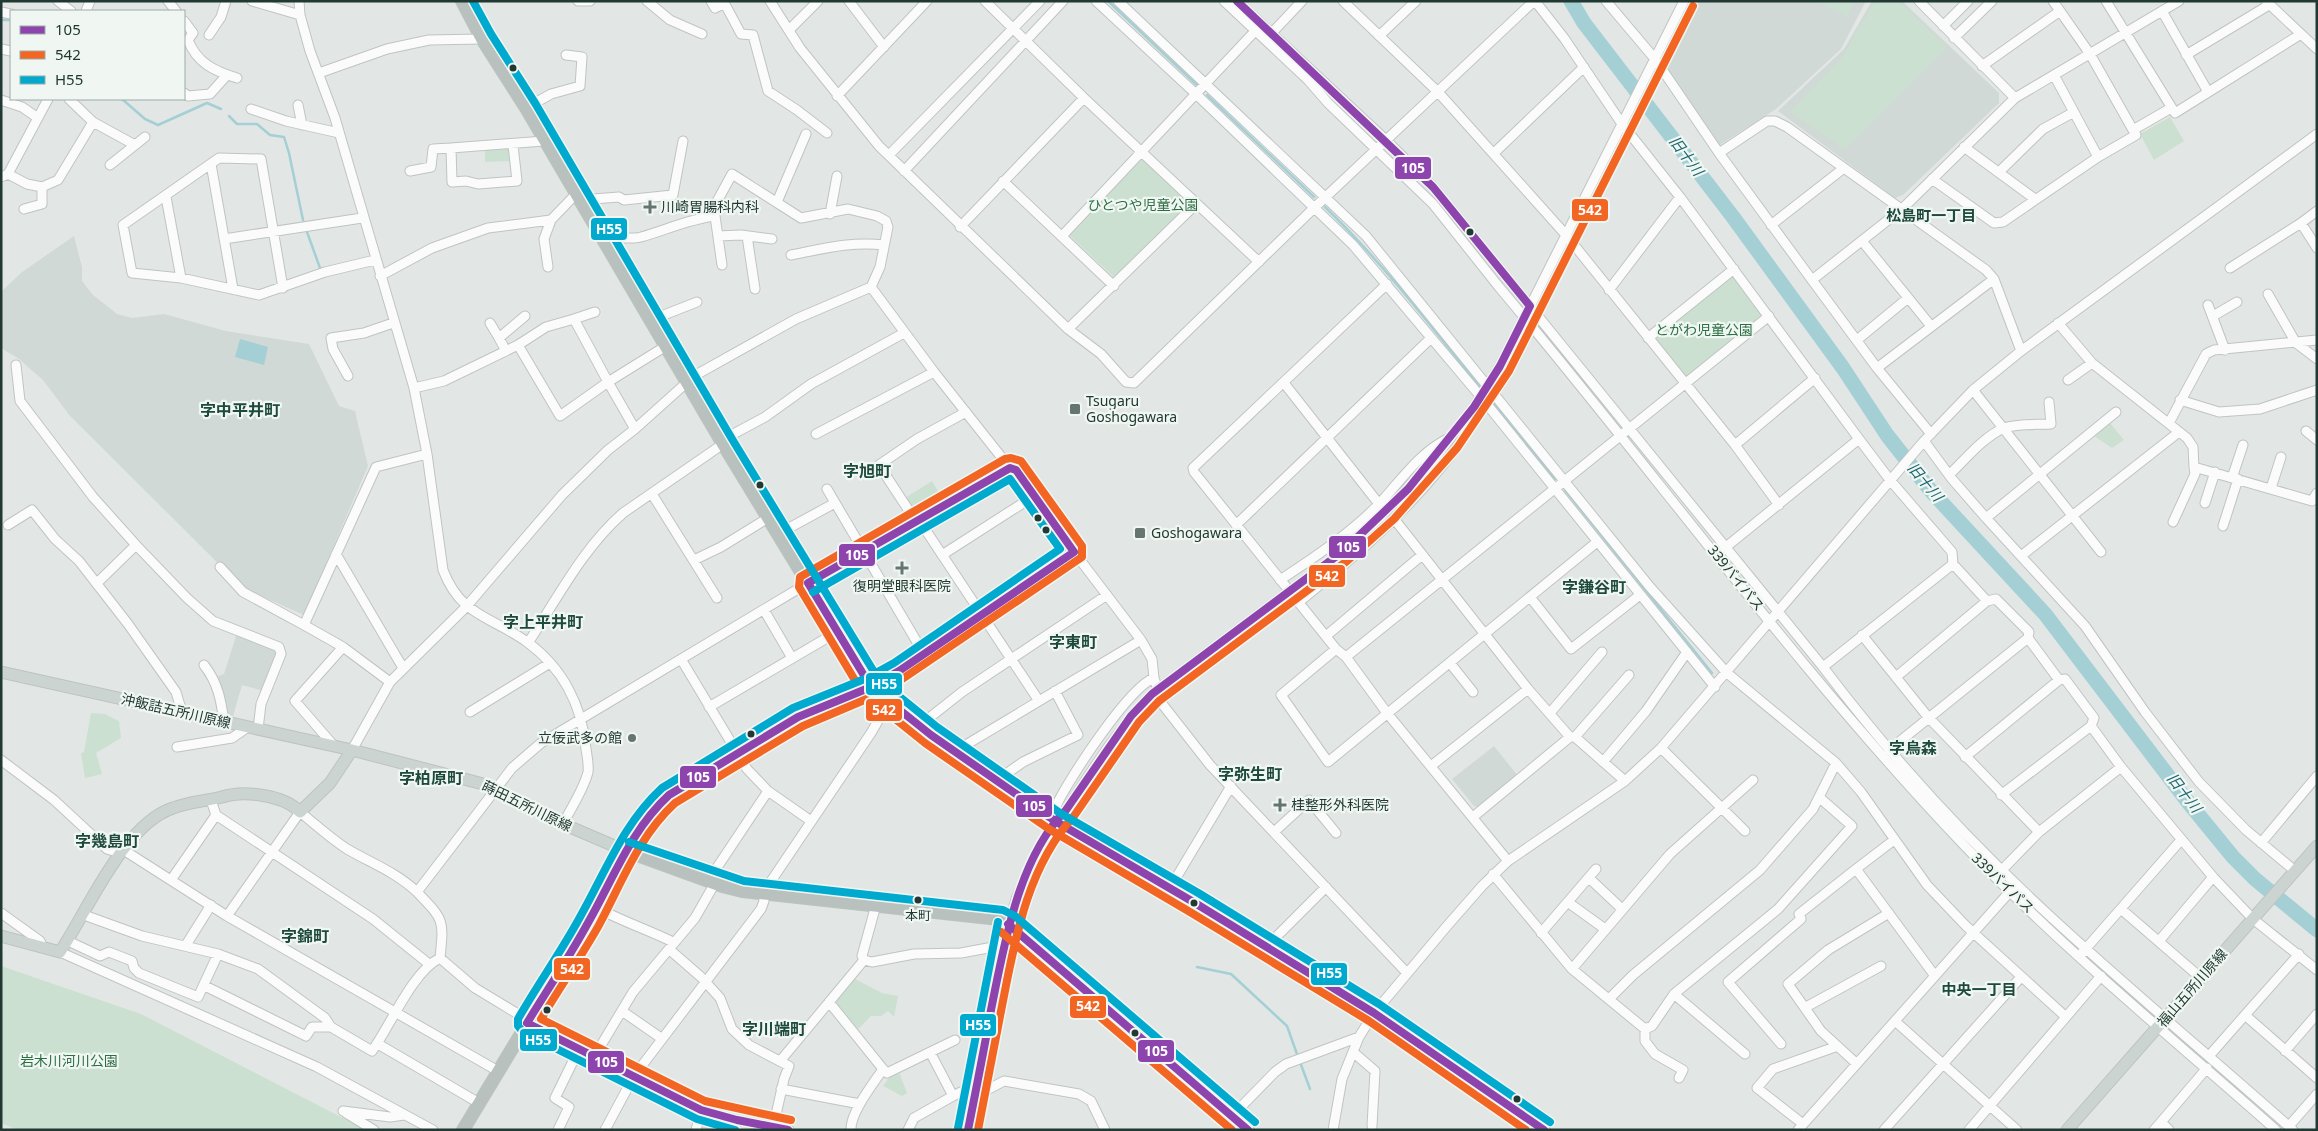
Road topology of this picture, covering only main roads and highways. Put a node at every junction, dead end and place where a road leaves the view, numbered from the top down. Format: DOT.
graph roads {
  1 [pos="462,1"];
  2 [pos="1074,552"];
  3 [pos="1,672"];
  4 [pos="871,687"];
  5 [pos="352,750"];
  6 [pos="2317,846"];
  7 [pos="626,850"];
  8 [pos="1,936"];
  9 [pos="463,1130"];
  10 [pos="1248,1130"];
  11 [pos="1544,1130"];
  12 [pos="2067,1130"];
  1 -- 4 [label="highway"];
  2 -- 4 [label="main road"];
  3 -- 5 [label="main road, 沖飯詰五所川原線"];
  4 -- 11 [label="highway"];
  5 -- 7 [label="main road, 蒔田五所川原線"];
  5 -- 8 [label="main road"];
  6 -- 12 [label="main road, 福山五所川原線"];
  7 -- 9 [label="highway"];
  7 -- 10 [label="highway"];
}
